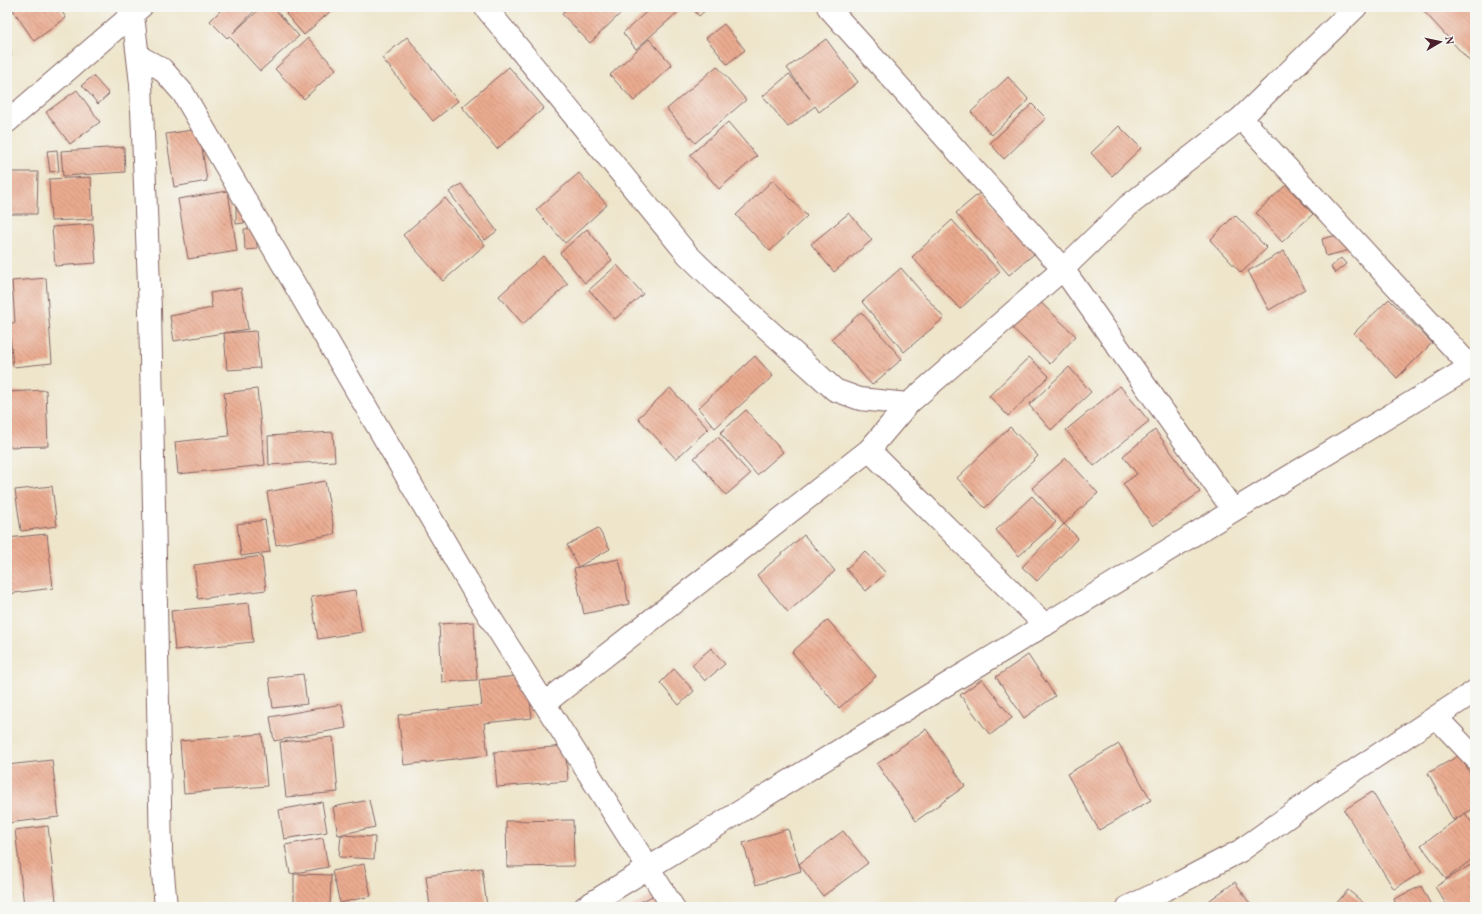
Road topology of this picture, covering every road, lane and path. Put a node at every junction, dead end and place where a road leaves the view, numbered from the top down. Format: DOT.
graph roads {
  1 [pos="485,7"];
  2 [pos="828,7"];
  3 [pos="1356,7"];
  4 [pos="137,11"];
  5 [pos="138,56"];
  6 [pos="1241,118"];
  7 [pos="7,122"];
  8 [pos="1063,269"];
  9 [pos="1472,365"];
  10 [pos="908,404"];
  11 [pos="869,450"];
  12 [pos="1233,510"];
  13 [pos="1045,625"];
  14 [pos="1475,691"];
  15 [pos="545,703"];
  16 [pos="1436,717"];
  17 [pos="1475,758"];
  18 [pos="650,868"];
  19 [pos="166,907"];
  20 [pos="584,907"];
  21 [pos="673,907"];
  22 [pos="1128,907"];
  1 -- 10 [label="street"];
  2 -- 8 [label="street"];
  3 -- 6 [label="street"];
  4 -- 5 [label="street"];
  4 -- 7 [label="street"];
  5 -- 15 [label="street"];
  5 -- 19 [label="street"];
  6 -- 8 [label="street"];
  6 -- 9 [label="street"];
  8 -- 10 [label="street"];
  8 -- 12 [label="street"];
  9 -- 12 [label="street"];
  10 -- 11 [label="street"];
  11 -- 13 [label="street"];
  11 -- 15 [label="street"];
  12 -- 13 [label="street"];
  13 -- 18 [label="street"];
  14 -- 16 [label="street"];
  15 -- 18 [label="street"];
  16 -- 17 [label="street"];
  16 -- 22 [label="street"];
  18 -- 20 [label="street"];
  18 -- 21 [label="street"];
}
